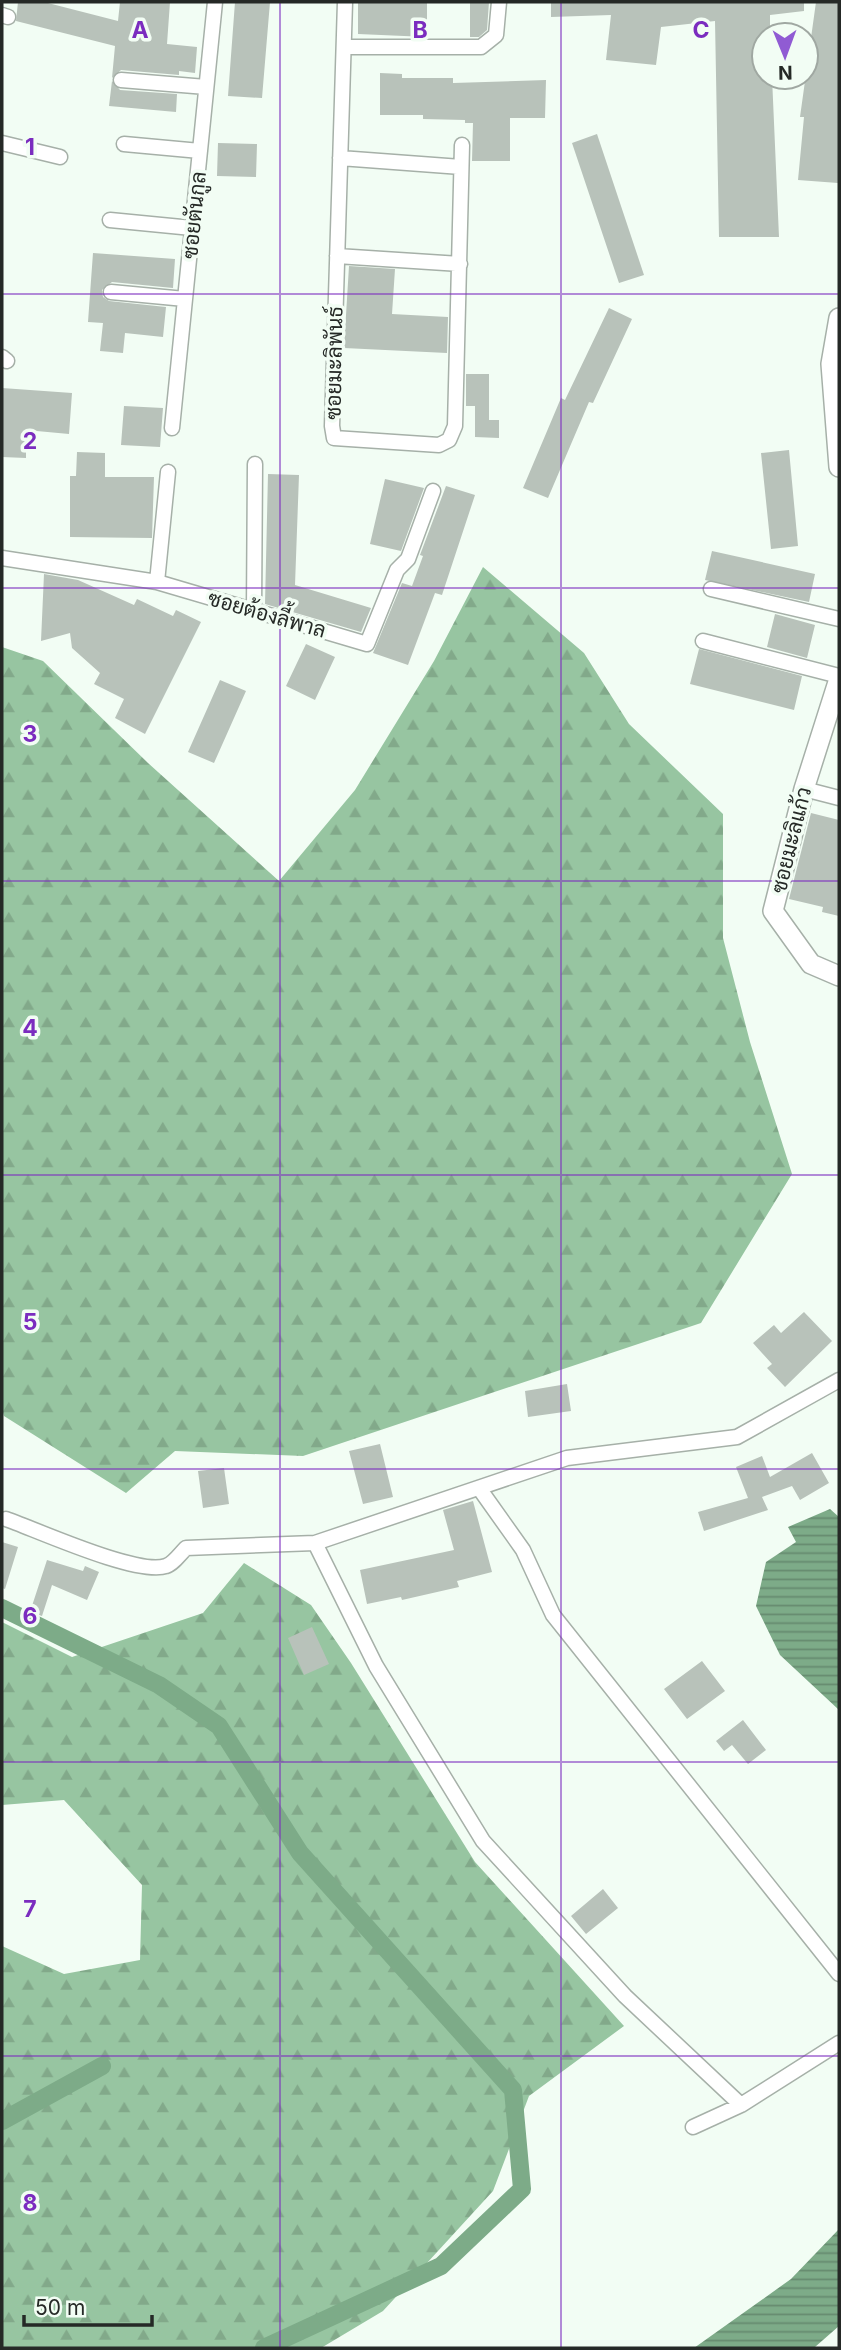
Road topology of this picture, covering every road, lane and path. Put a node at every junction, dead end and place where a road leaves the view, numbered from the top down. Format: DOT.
graph roads {
  1 [pos="215,2"];
  2 [pos="345,2"];
  3 [pos="499,2"];
  4 [pos="344,47"];
  5 [pos="121,80"];
  6 [pos="206,87"];
  7 [pos="2,143"];
  8 [pos="124,144"];
  9 [pos="462,145"];
  10 [pos="200,151"];
  11 [pos="60,157"];
  12 [pos="341,158"];
  13 [pos="461,167"];
  14 [pos="110,220"];
  15 [pos="192,228"];
  16 [pos="337,256"];
  17 [pos="460,264"];
  18 [pos="111,292"];
  19 [pos="185,299"];
  20 [pos="839,318"];
  21 [pos="172,428"];
  22 [pos="838,430"];
  23 [pos="255,464"];
  24 [pos="839,467"];
  25 [pos="168,472"];
  26 [pos="433,491"];
  27 [pos="2,558"];
  28 [pos="157,582"];
  29 [pos="711,589"];
  30 [pos="254,611"];
  31 [pos="839,619"];
  32 [pos="703,640"];
  33 [pos="839,677"];
  34 [pos="804,789"];
  35 [pos="839,799"];
  36 [pos="839,976"];
  37 [pos="839,1380"];
  38 [pos="479,1488"];
  39 [pos="6,1519"];
  40 [pos="315,1543"];
  41 [pos="839,1974"];
  42 [pos="839,2043"];
  43 [pos="741,2105"];
  44 [pos="693,2127"];
  1 -- 6 [label="street, ซอยตันกูล"];
  2 -- 4 [label="street, ซอยมะลิพันธ์"];
  3 -- 4 [label="street"];
  4 -- 12 [label="street, ซอยมะลิพันธ์"];
  5 -- 6 [label="street"];
  6 -- 10 [label="street, ซอยตันกูล"];
  7 -- 11 [label="street"];
  8 -- 10 [label="street"];
  9 -- 13 [label="street, ซอยมะลิพันธ์"];
  10 -- 15 [label="street, ซอยตันกูล"];
  12 -- 13 [label="street"];
  12 -- 16 [label="street, ซอยมะลิพันธ์"];
  13 -- 17 [label="street, ซอยมะลิพันธ์"];
  14 -- 15 [label="street"];
  15 -- 19 [label="street, ซอยตันกูล"];
  16 -- 17 [label="street"];
  16 -- 17 [label="street, ซอยมะลิพันธ์"];
  18 -- 19 [label="street"];
  19 -- 21 [label="street, ซอยตันกูล"];
  20 -- 22 [label="street"];
  22 -- 24 [label="street"];
  23 -- 30 [label="street"];
  25 -- 28 [label="street"];
  26 -- 30 [label="street, ซอยต้องลี้พาล"];
  27 -- 28 [label="street, ซอยต้องลี้พาล"];
  28 -- 30 [label="street, ซอยต้องลี้พาล"];
  29 -- 31 [label="street"];
  32 -- 33 [label="street"];
  33 -- 34 [label="street, ซอยมะลิแก้ว"];
  34 -- 35 [label="street"];
  34 -- 36 [label="street, ซอยมะลิแก้ว"];
  37 -- 38 [label="street"];
  38 -- 40 [label="street"];
  38 -- 41 [label="street"];
  39 -- 40 [label="street"];
  40 -- 43 [label="street"];
  42 -- 43 [label="street"];
  43 -- 44 [label="street"];
}
